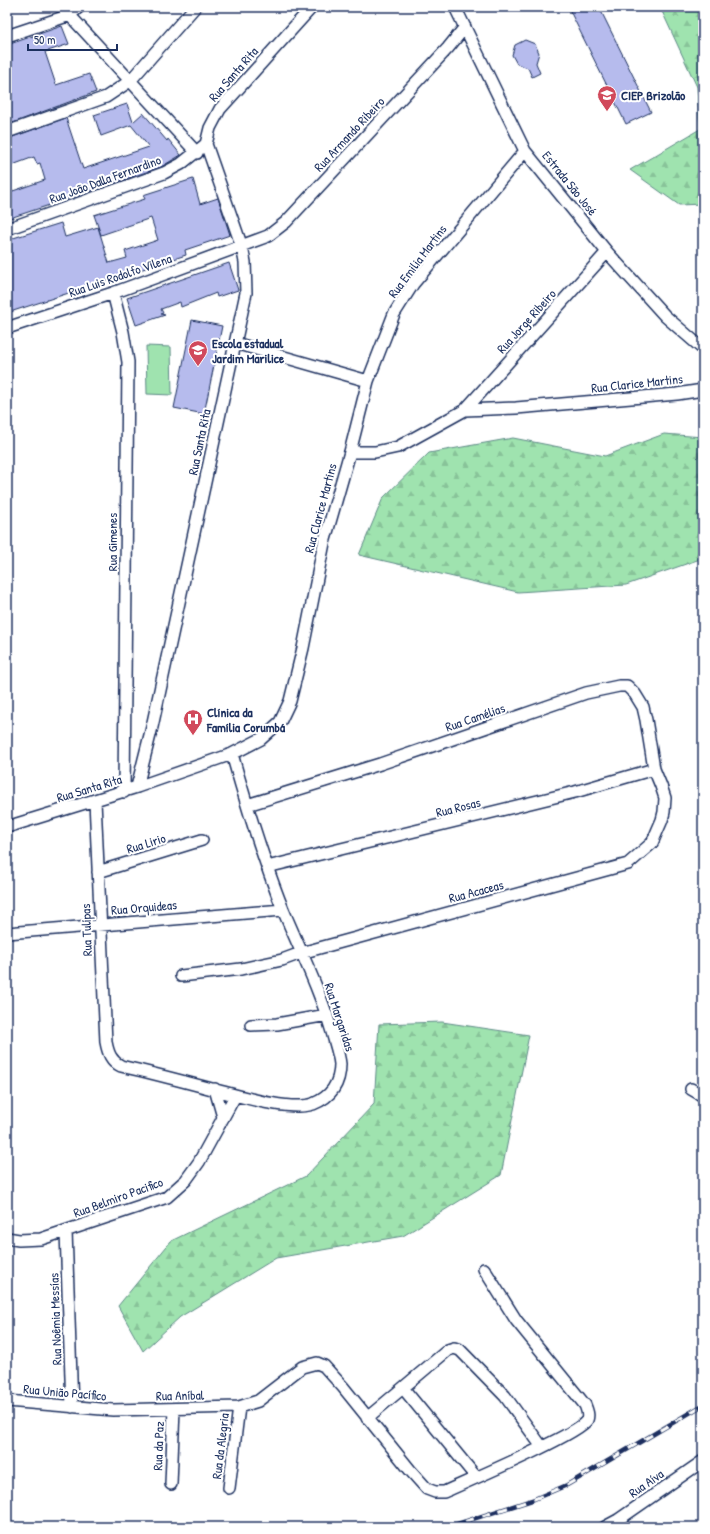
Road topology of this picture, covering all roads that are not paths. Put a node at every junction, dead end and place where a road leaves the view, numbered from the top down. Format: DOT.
graph roads {
  1 [pos="62,7"];
  2 [pos="79,7"];
  3 [pos="195,7"];
  4 [pos="312,7"];
  5 [pos="455,7"];
  6 [pos="70,15"];
  7 [pos="464,27"];
  8 [pos="7,36"];
  9 [pos="130,81"];
  10 [pos="7,132"];
  11 [pos="206,144"];
  12 [pos="525,151"];
  13 [pos="197,153"];
  14 [pos="7,229"];
  15 [pos="242,247"];
  16 [pos="607,252"];
  17 [pos="113,293"];
  18 [pos="7,328"];
  19 [pos="235,343"];
  20 [pos="703,349"];
  21 [pos="368,381"];
  22 [pos="703,390"];
  23 [pos="465,410"];
  24 [pos="350,452"];
  25 [pos="232,754"];
  26 [pos="654,769"];
  27 [pos="137,787"];
  28 [pos="124,792"];
  29 [pos="95,801"];
  30 [pos="247,805"];
  31 [pos="7,827"];
  32 [pos="202,840"];
  33 [pos="268,867"];
  34 [pos="98,872"];
  35 [pos="284,910"];
  36 [pos="100,925"];
  37 [pos="7,933"];
  38 [pos="301,953"];
  39 [pos="181,976"];
  40 [pos="327,1015"];
  41 [pos="251,1025"];
  42 [pos="110,1057"];
  43 [pos="215,1089"];
  44 [pos="691,1089"];
  45 [pos="235,1096"];
  46 [pos="703,1096"];
  47 [pos="224,1117"];
  48 [pos="66,1231"];
  49 [pos="7,1238"];
  50 [pos="484,1269"];
  51 [pos="403,1388"];
  52 [pos="7,1401"];
  53 [pos="72,1406"];
  54 [pos="239,1407"];
  55 [pos="174,1409"];
  56 [pos="121,1410"];
  57 [pos="368,1418"];
  58 [pos="542,1447"];
  59 [pos="703,1461"];
  60 [pos="476,1477"];
  61 [pos="171,1484"];
  62 [pos="229,1488"];
  63 [pos="620,1524"];
  64 [pos="605,1527"];
  1 -- 6 [label="street"];
  2 -- 6 [label="street"];
  3 -- 9 [label="street"];
  4 -- 11 [label="street, Rua Santa Rita"];
  5 -- 7 [label="street, Estrada São José"];
  6 -- 8 [label="street"];
  6 -- 9 [label="street"];
  7 -- 12 [label="street, Estrada São José"];
  7 -- 15 [label="street, Rua Armando Ribeiro"];
  9 -- 10 [label="street"];
  9 -- 13 [label="street"];
  11 -- 13 [label="street, Rua João Dalla Fernardino"];
  11 -- 15 [label="street, Rua Santa Rita"];
  12 -- 16 [label="street, Estrada São José"];
  12 -- 21 [label="street, Rua Emilia Martins"];
  13 -- 14 [label="street, Rua João Dalla Fernardino"];
  15 -- 17 [label="street, Rua Luis Rodolfo Vilena"];
  15 -- 19 [label="street, Rua Santa Rita"];
  16 -- 20 [label="street, Estrada São José"];
  16 -- 23 [label="street, Rua Jorge Ribeiro"];
  17 -- 18 [label="street, Rua Luis Rodolfo Vilena"];
  17 -- 28 [label="street, Rua Gimenes"];
  19 -- 21 [label="street"];
  19 -- 27 [label="street, Rua Santa Rita"];
  21 -- 24 [label="street, Rua Emilia Martins"];
  22 -- 23 [label="street, Rua Clarice Martins"];
  23 -- 24 [label="street, Rua Clarice Martins"];
  24 -- 25 [label="street, Rua Clarice Martins"];
  25 -- 27 [label="street, Rua Clarice Martins"];
  25 -- 30 [label="street, Rua Margaridas"];
  26 -- 30 [label="street, Rua Camélias"];
  26 -- 33 [label="street, Rua Rosas"];
  26 -- 38 [label="street, Rua Acaceas"];
  27 -- 28 [label="street, Rua Santa Rita"];
  28 -- 29 [label="street, Rua Santa Rita"];
  29 -- 31 [label="street, Rua Santa Rita"];
  29 -- 34 [label="street, Rua Tulipas"];
  30 -- 33 [label="street, Rua Margaridas"];
  32 -- 34 [label="street, Rua Lirio"];
  33 -- 35 [label="street, Rua Margaridas"];
  34 -- 36 [label="street, Rua Tulipas"];
  35 -- 36 [label="street, Rua Orquideas"];
  35 -- 38 [label="street, Rua Margaridas"];
  36 -- 37 [label="street, Rua Orquideas"];
  36 -- 42 [label="street, Rua Tulipas"];
  38 -- 39 [label="street"];
  38 -- 40 [label="street, Rua Margaridas"];
  40 -- 41 [label="street"];
  40 -- 45 [label="street, Rua Margaridas"];
  42 -- 43 [label="street, Rua Margaridas"];
  43 -- 45 [label="street, Rua Margaridas"];
  43 -- 47 [label="street"];
  44 -- 46 [label="street"];
  45 -- 47 [label="street, Rua Belmiro Pacifico"];
  47 -- 48 [label="street, Rua Belmiro Pacifico"];
  48 -- 49 [label="street, Rua Belmiro Pacifico"];
  48 -- 53 [label="street, Rua Noêmia Messías"];
  50 -- 58 [label="street, Rua Aníbal"];
  51 -- 57 [label="street"];
  51 -- 58 [label="street"];
  51 -- 60 [label="street"];
  52 -- 53 [label="street, Rua União Pacífico"];
  53 -- 56 [label="street, Rua União Pacífico"];
  54 -- 55 [label="street, Rua Aníbal"];
  54 -- 57 [label="street, Rua Aníbal"];
  54 -- 62 [label="street, Rua da Alegria"];
  55 -- 56 [label="street, Rua Aníbal"];
  55 -- 61 [label="street, Rua da Paz"];
  57 -- 60 [label="street, Rua Aníbal"];
  58 -- 60 [label="street, Rua Aníbal"];
  59 -- 63 [label="street, Rua Aíva"];
  63 -- 64 [label="street, Rua Aíva"];
}
